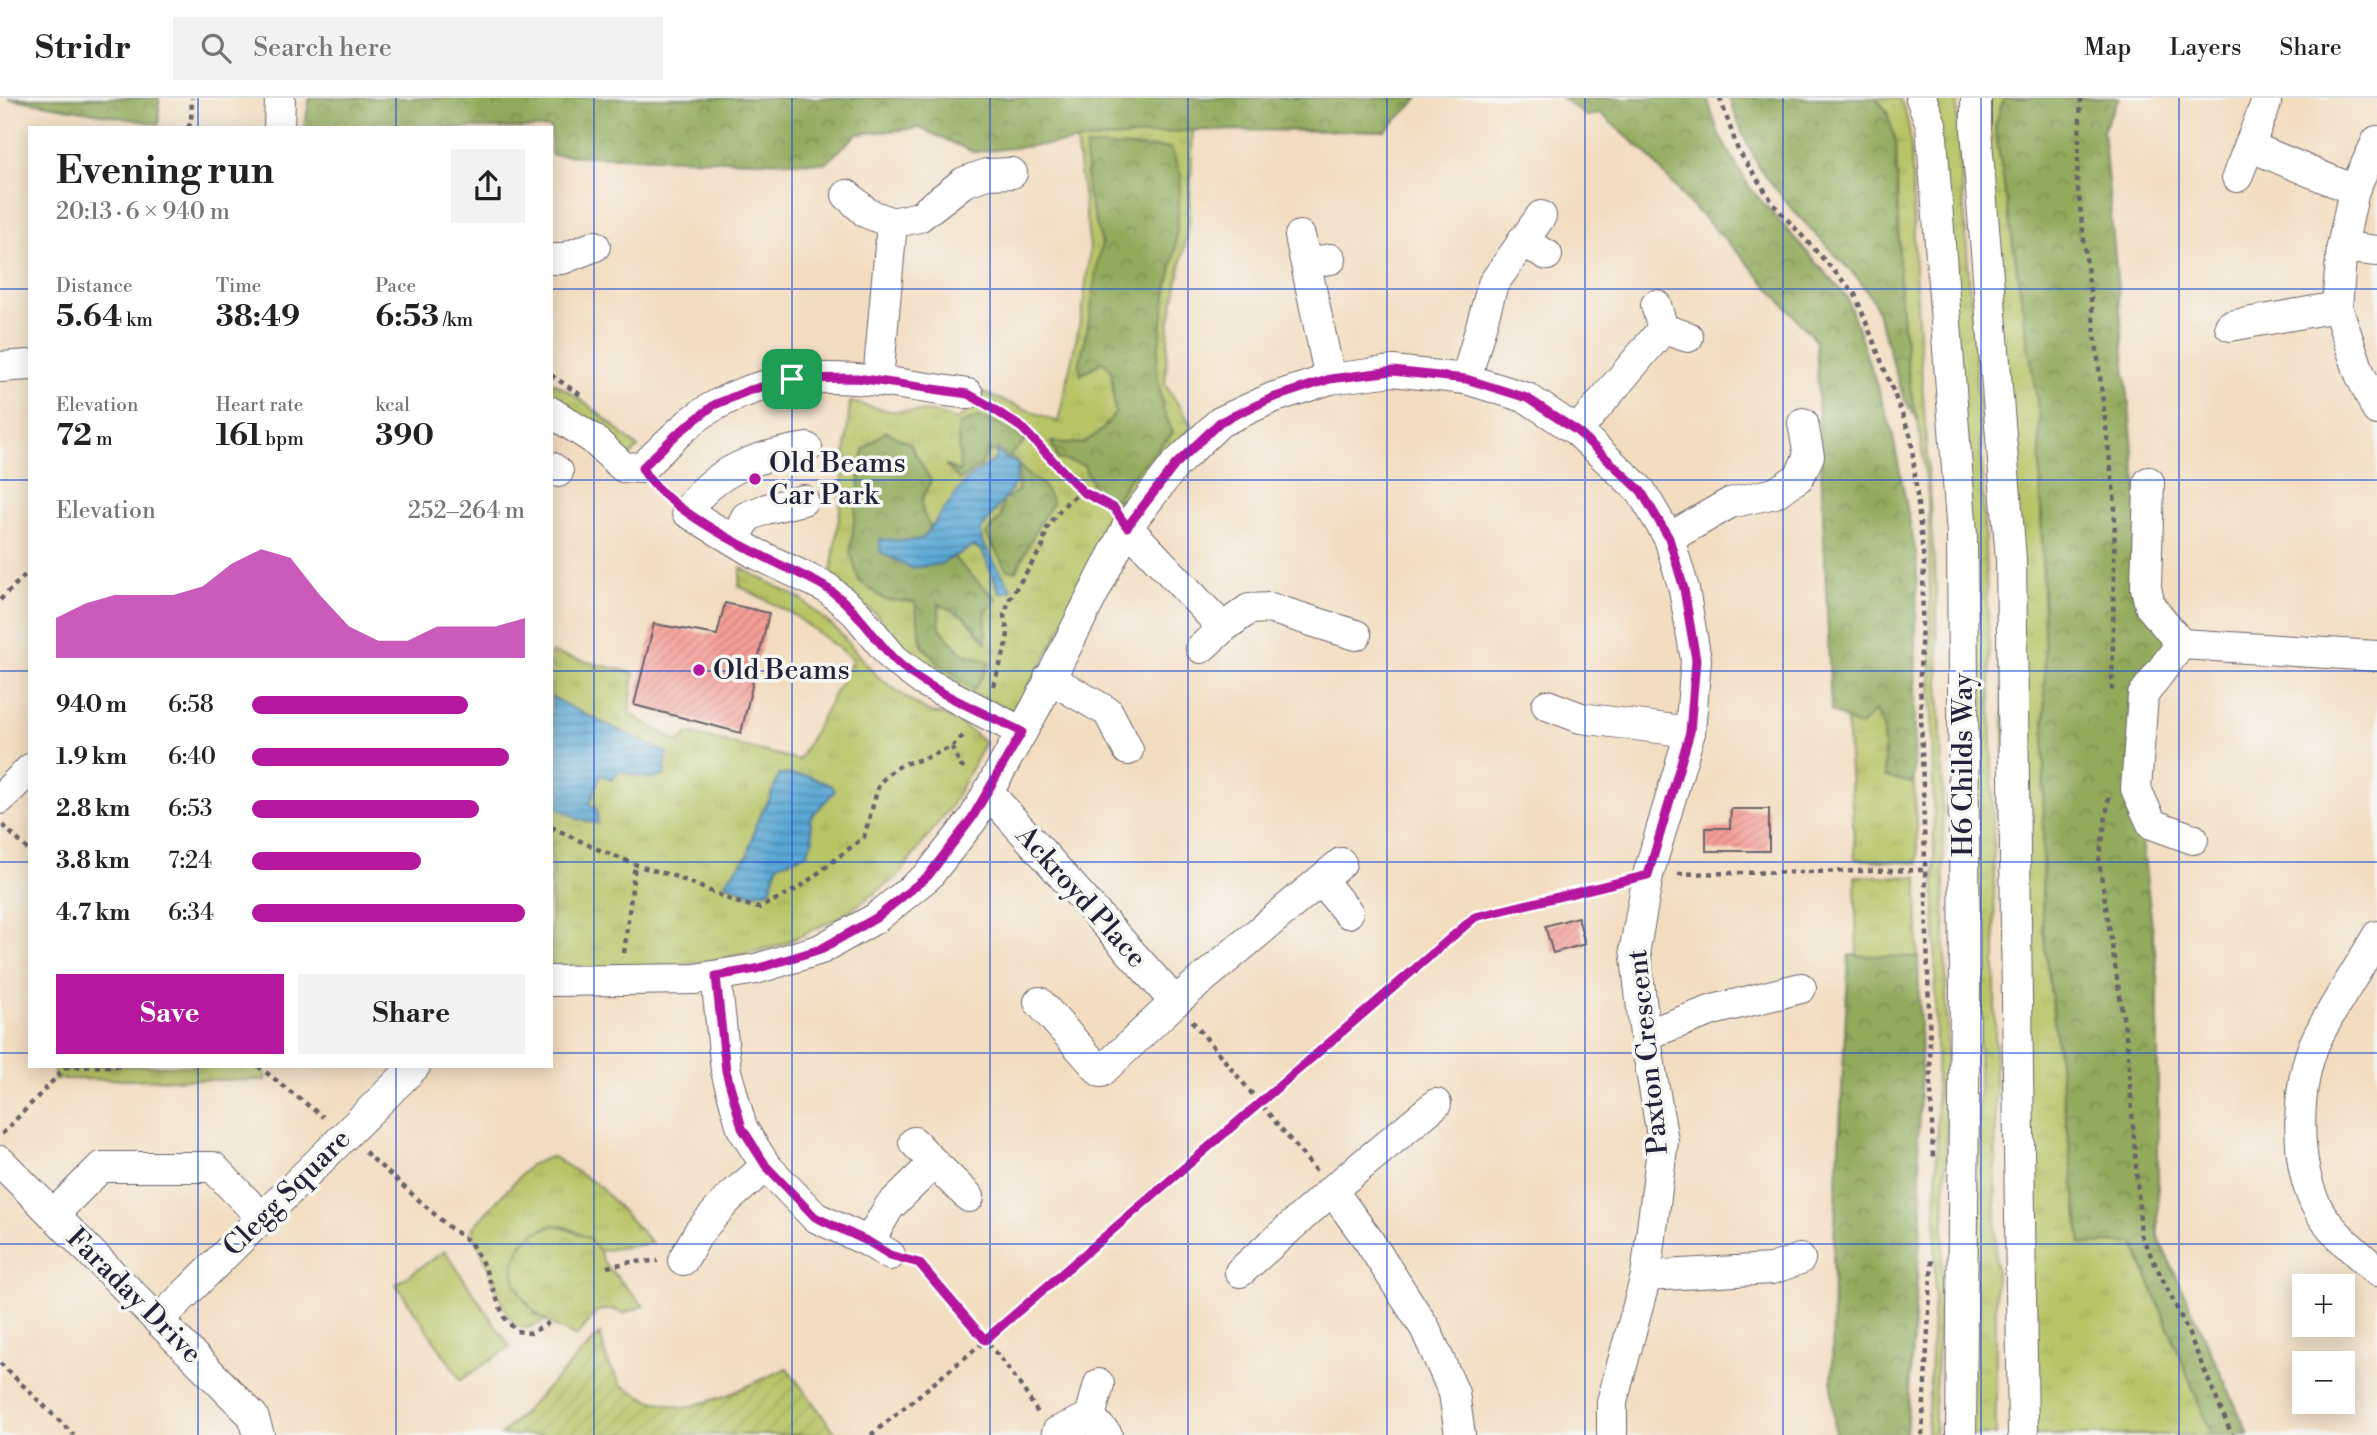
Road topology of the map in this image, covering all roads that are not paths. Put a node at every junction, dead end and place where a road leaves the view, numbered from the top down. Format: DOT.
graph roads {
  1 [pos="280,98"];
  2 [pos="1921,98"];
  3 [pos="1976,98"];
  4 [pos="2266,103"];
  5 [pos="279,126"];
  6 [pos="2377,141"];
  7 [pos="2249,146"];
  8 [pos="1012,173"];
  9 [pos="2237,177"];
  10 [pos="2354,190"];
  11 [pos="847,195"];
  12 [pos="1541,216"];
  13 [pos="892,223"];
  14 [pos="595,246"];
  15 [pos="2342,247"];
  16 [pos="2377,251"];
  17 [pos="1312,252"];
  18 [pos="553,259"];
  19 [pos="2337,307"];
  20 [pos="1669,324"];
  21 [pos="2230,326"];
  22 [pos="28,365"];
  23 [pos="0,368"];
  24 [pos="1330,379"];
  25 [pos="1466,379"];
  26 [pos="878,381"];
  27 [pos="968,394"];
  28 [pos="2377,410"];
  29 [pos="553,415"];
  30 [pos="1803,423"];
  31 [pos="1577,431"];
  32 [pos="807,448"];
  33 [pos="2149,482"];
  34 [pos="803,500"];
  35 [pos="1127,527"];
  36 [pos="1669,538"];
  37 [pos="736,541"];
  38 [pos="1356,635"];
  39 [pos="2181,644"];
  40 [pos="2377,656"];
  41 [pos="1049,678"];
  42 [pos="1547,705"];
  43 [pos="1022,732"];
  44 [pos="1690,732"];
  45 [pos="1128,750"];
  46 [pos="28,771"];
  47 [pos="988,792"];
  48 [pos="0,799"];
  49 [pos="2193,839"];
  50 [pos="1348,913"];
  51 [pos="2377,936"];
  52 [pos="716,976"];
  53 [pos="553,981"];
  54 [pos="1801,988"];
  55 [pos="1039,1002"];
  56 [pos="1175,1002"];
  57 [pos="1645,1035"];
  58 [pos="399,1071"];
  59 [pos="1436,1104"];
  60 [pos="0,1161"];
  61 [pos="766,1166"];
  62 [pos="1332,1190"];
  63 [pos="969,1197"];
  64 [pos="53,1215"];
  65 [pos="262,1217"];
  66 [pos="1800,1259"];
  67 [pos="683,1261"];
  68 [pos="2377,1271"];
  69 [pos="1240,1272"];
  70 [pos="1646,1276"];
  71 [pos="159,1320"];
  72 [pos="1099,1384"];
  73 [pos="1099,1426"];
  74 [pos="1057,1432"];
  75 [pos="259,1435"];
  76 [pos="1460,1435"];
  77 [pos="1612,1435"];
  78 [pos="1961,1435"];
  79 [pos="2023,1435"];
  1 -- 5 [label="street"];
  2 -- 78 [label="street, H6 Childs Way"];
  3 -- 79 [label="street, H6 Childs Way"];
  4 -- 7 [label="street"];
  6 -- 10 [label="street"];
  7 -- 9 [label="street"];
  7 -- 10 [label="street"];
  8 -- 13 [label="street"];
  10 -- 15 [label="street"];
  11 -- 13 [label="street"];
  12 -- 25 [label="street"];
  13 -- 26 [label="street"];
  14 -- 18 [label="street"];
  15 -- 16 [label="street"];
  15 -- 19 [label="street"];
  17 -- 24 [label="street"];
  19 -- 21 [label="street"];
  19 -- 28 [label="street"];
  20 -- 31 [label="street"];
  22 -- 23 [label="street"];
  24 -- 25 [label="street, Paxton Crescent"];
  24 -- 35 [label="street, Paxton Crescent"];
  25 -- 31 [label="street, Paxton Crescent"];
  26 -- 27 [label="street"];
  26 -- 29 [label="street"];
  30 -- 36 [label="street"];
  31 -- 36 [label="street, Paxton Crescent"];
  32 -- 37 [label="street"];
  33 -- 39 [label="street"];
  34 -- 37 [label="street"];
  35 -- 38 [label="street"];
  35 -- 41 [label="street, Paxton Crescent"];
  36 -- 44 [label="street, Paxton Crescent"];
  37 -- 43 [label="street"];
  39 -- 40 [label="street"];
  39 -- 49 [label="street"];
  41 -- 43 [label="street, Paxton Crescent"];
  41 -- 45 [label="street"];
  42 -- 44 [label="street"];
  43 -- 47 [label="street, Paxton Crescent"];
  44 -- 57 [label="street, Paxton Crescent"];
  46 -- 48 [label="street"];
  47 -- 52 [label="street, Paxton Crescent"];
  47 -- 56 [label="street, Ackroyd Place"];
  50 -- 56 [label="street"];
  51 -- 68 [label="street"];
  52 -- 53 [label="street, Paxton Crescent"];
  52 -- 61 [label="street"];
  54 -- 57 [label="street"];
  55 -- 56 [label="street"];
  57 -- 70 [label="street, Paxton Crescent"];
  58 -- 65 [label="street, Clegg Square"];
  59 -- 62 [label="street"];
  60 -- 64 [label="street, Faraday Drive"];
  61 -- 63 [label="street"];
  61 -- 67 [label="street"];
  62 -- 69 [label="street"];
  62 -- 76 [label="street"];
  64 -- 65 [label="street"];
  64 -- 71 [label="street, Faraday Drive"];
  65 -- 71 [label="street, Clegg Square"];
  66 -- 70 [label="street"];
  70 -- 77 [label="street, Paxton Crescent"];
  71 -- 75 [label="street, Faraday Drive"];
  72 -- 73 [label="street"];
  73 -- 74 [label="street"];
}
